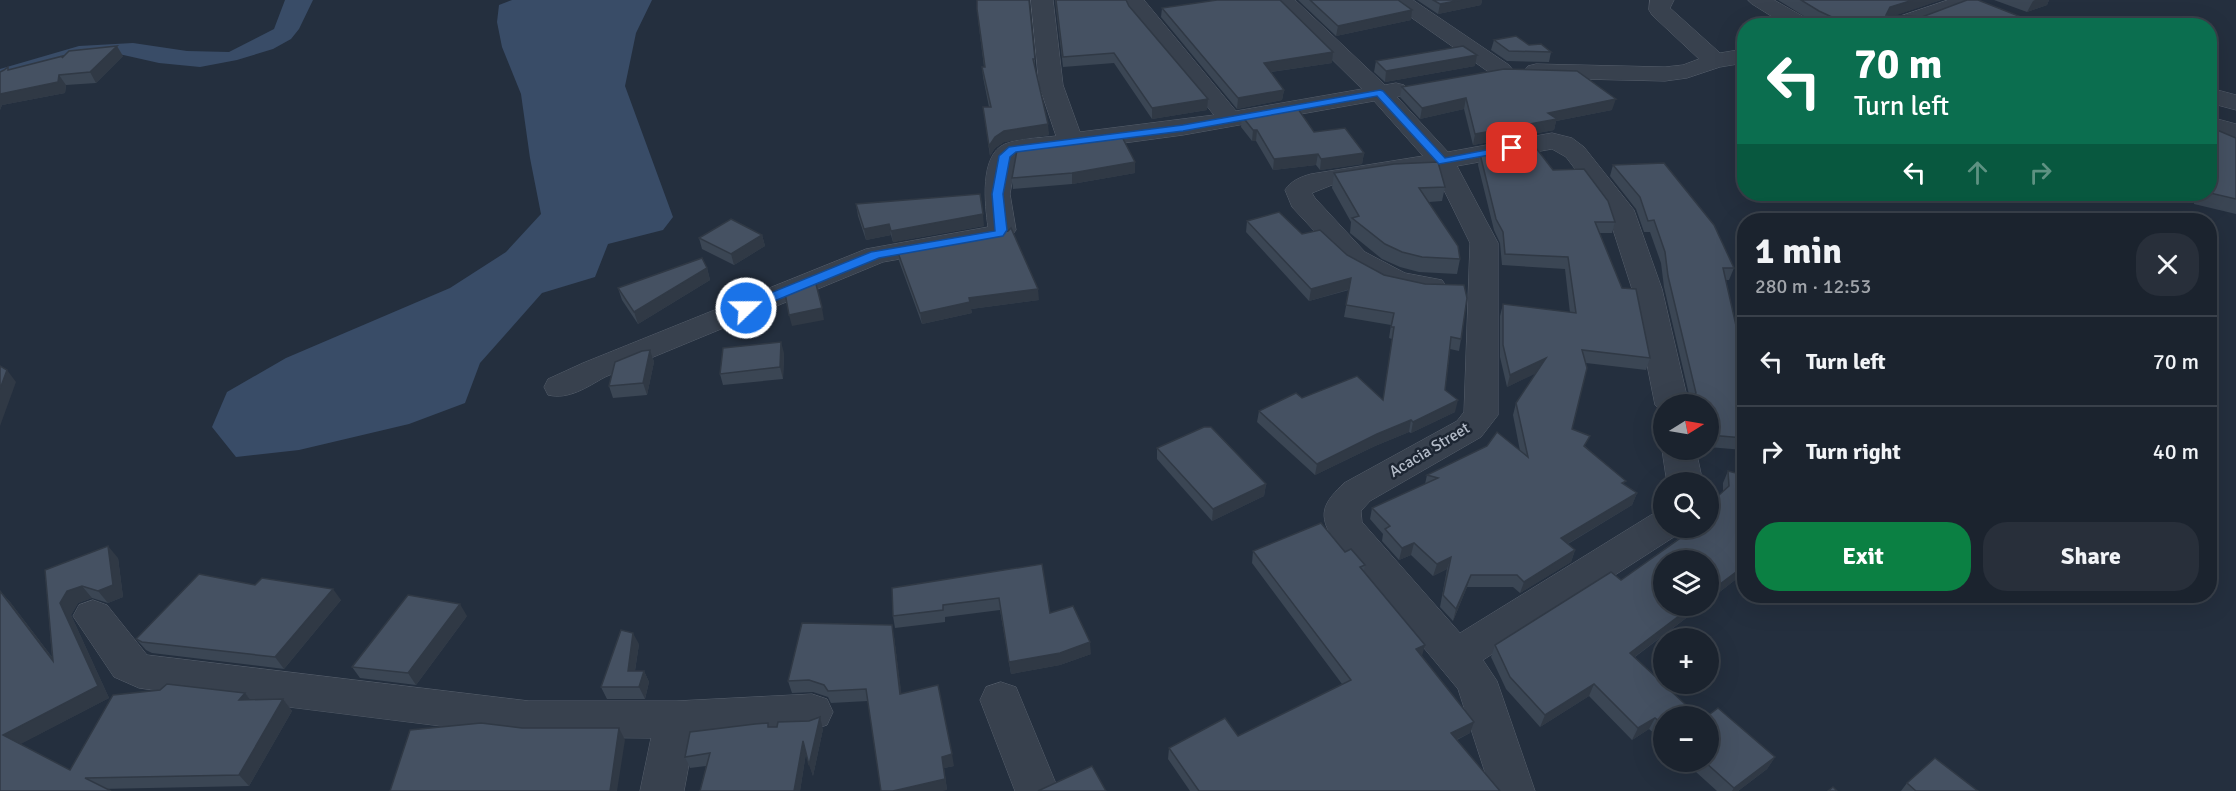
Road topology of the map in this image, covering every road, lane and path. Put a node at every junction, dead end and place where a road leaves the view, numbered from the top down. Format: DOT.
graph roads {
  1 [pos="1042,0"];
  2 [pos="1133,0"];
  3 [pos="1283,0"];
  4 [pos="1399,0"];
  5 [pos="1663,0"];
  6 [pos="1759,0"];
  7 [pos="1974,2"];
  8 [pos="1789,18"];
  9 [pos="1920,18"];
  10 [pos="1737,57"];
  11 [pos="1715,61"];
  12 [pos="1501,70"];
  13 [pos="1468,76"];
  14 [pos="1413,87"];
  15 [pos="1380,93"];
  16 [pos="2217,97"];
  17 [pos="2236,103"];
  18 [pos="1230,119"];
  19 [pos="2217,126"];
  20 [pos="2236,132"];
  21 [pos="1071,141"];
  22 [pos="1442,161"];
  23 [pos="1485,284"];
  24 [pos="560,387"];
  25 [pos="1670,394"];
  26 [pos="1653,532"];
  27 [pos="93,616"];
  28 [pos="1455,657"];
  29 [pos="1000,700"];
  30 [pos="812,712"];
  31 [pos="676,720"];
  32 [pos="662,791"];
  33 [pos="1036,791"];
  34 [pos="1513,791"];
  1 -- 21 [label="street"];
  2 -- 18 [label="street"];
  3 -- 15 [label="street, Acacia Street"];
  4 -- 12 [label="street"];
  5 -- 11 [label="street"];
  6 -- 8 [label="street"];
  7 -- 9 [label="street"];
  10 -- 11 [label="street"];
  11 -- 12 [label="street"];
  12 -- 13 [label="street"];
  14 -- 15 [label="street"];
  15 -- 18 [label="street"];
  15 -- 22 [label="street, Acacia Street"];
  16 -- 17 [label="street"];
  18 -- 21 [label="street"];
  19 -- 20 [label="street"];
  21 -- 24 [label="street"];
  22 -- 23 [label="street, Acacia Street"];
  22 -- 23 [label="street"];
  22 -- 25 [label="street"];
  23 -- 28 [label="street, Acacia Street"];
  26 -- 28 [label="street"];
  27 -- 31 [label="street"];
  28 -- 34 [label="street, Acacia Street"];
  29 -- 33 [label="street"];
  30 -- 31 [label="street"];
  31 -- 32 [label="street"];
}
